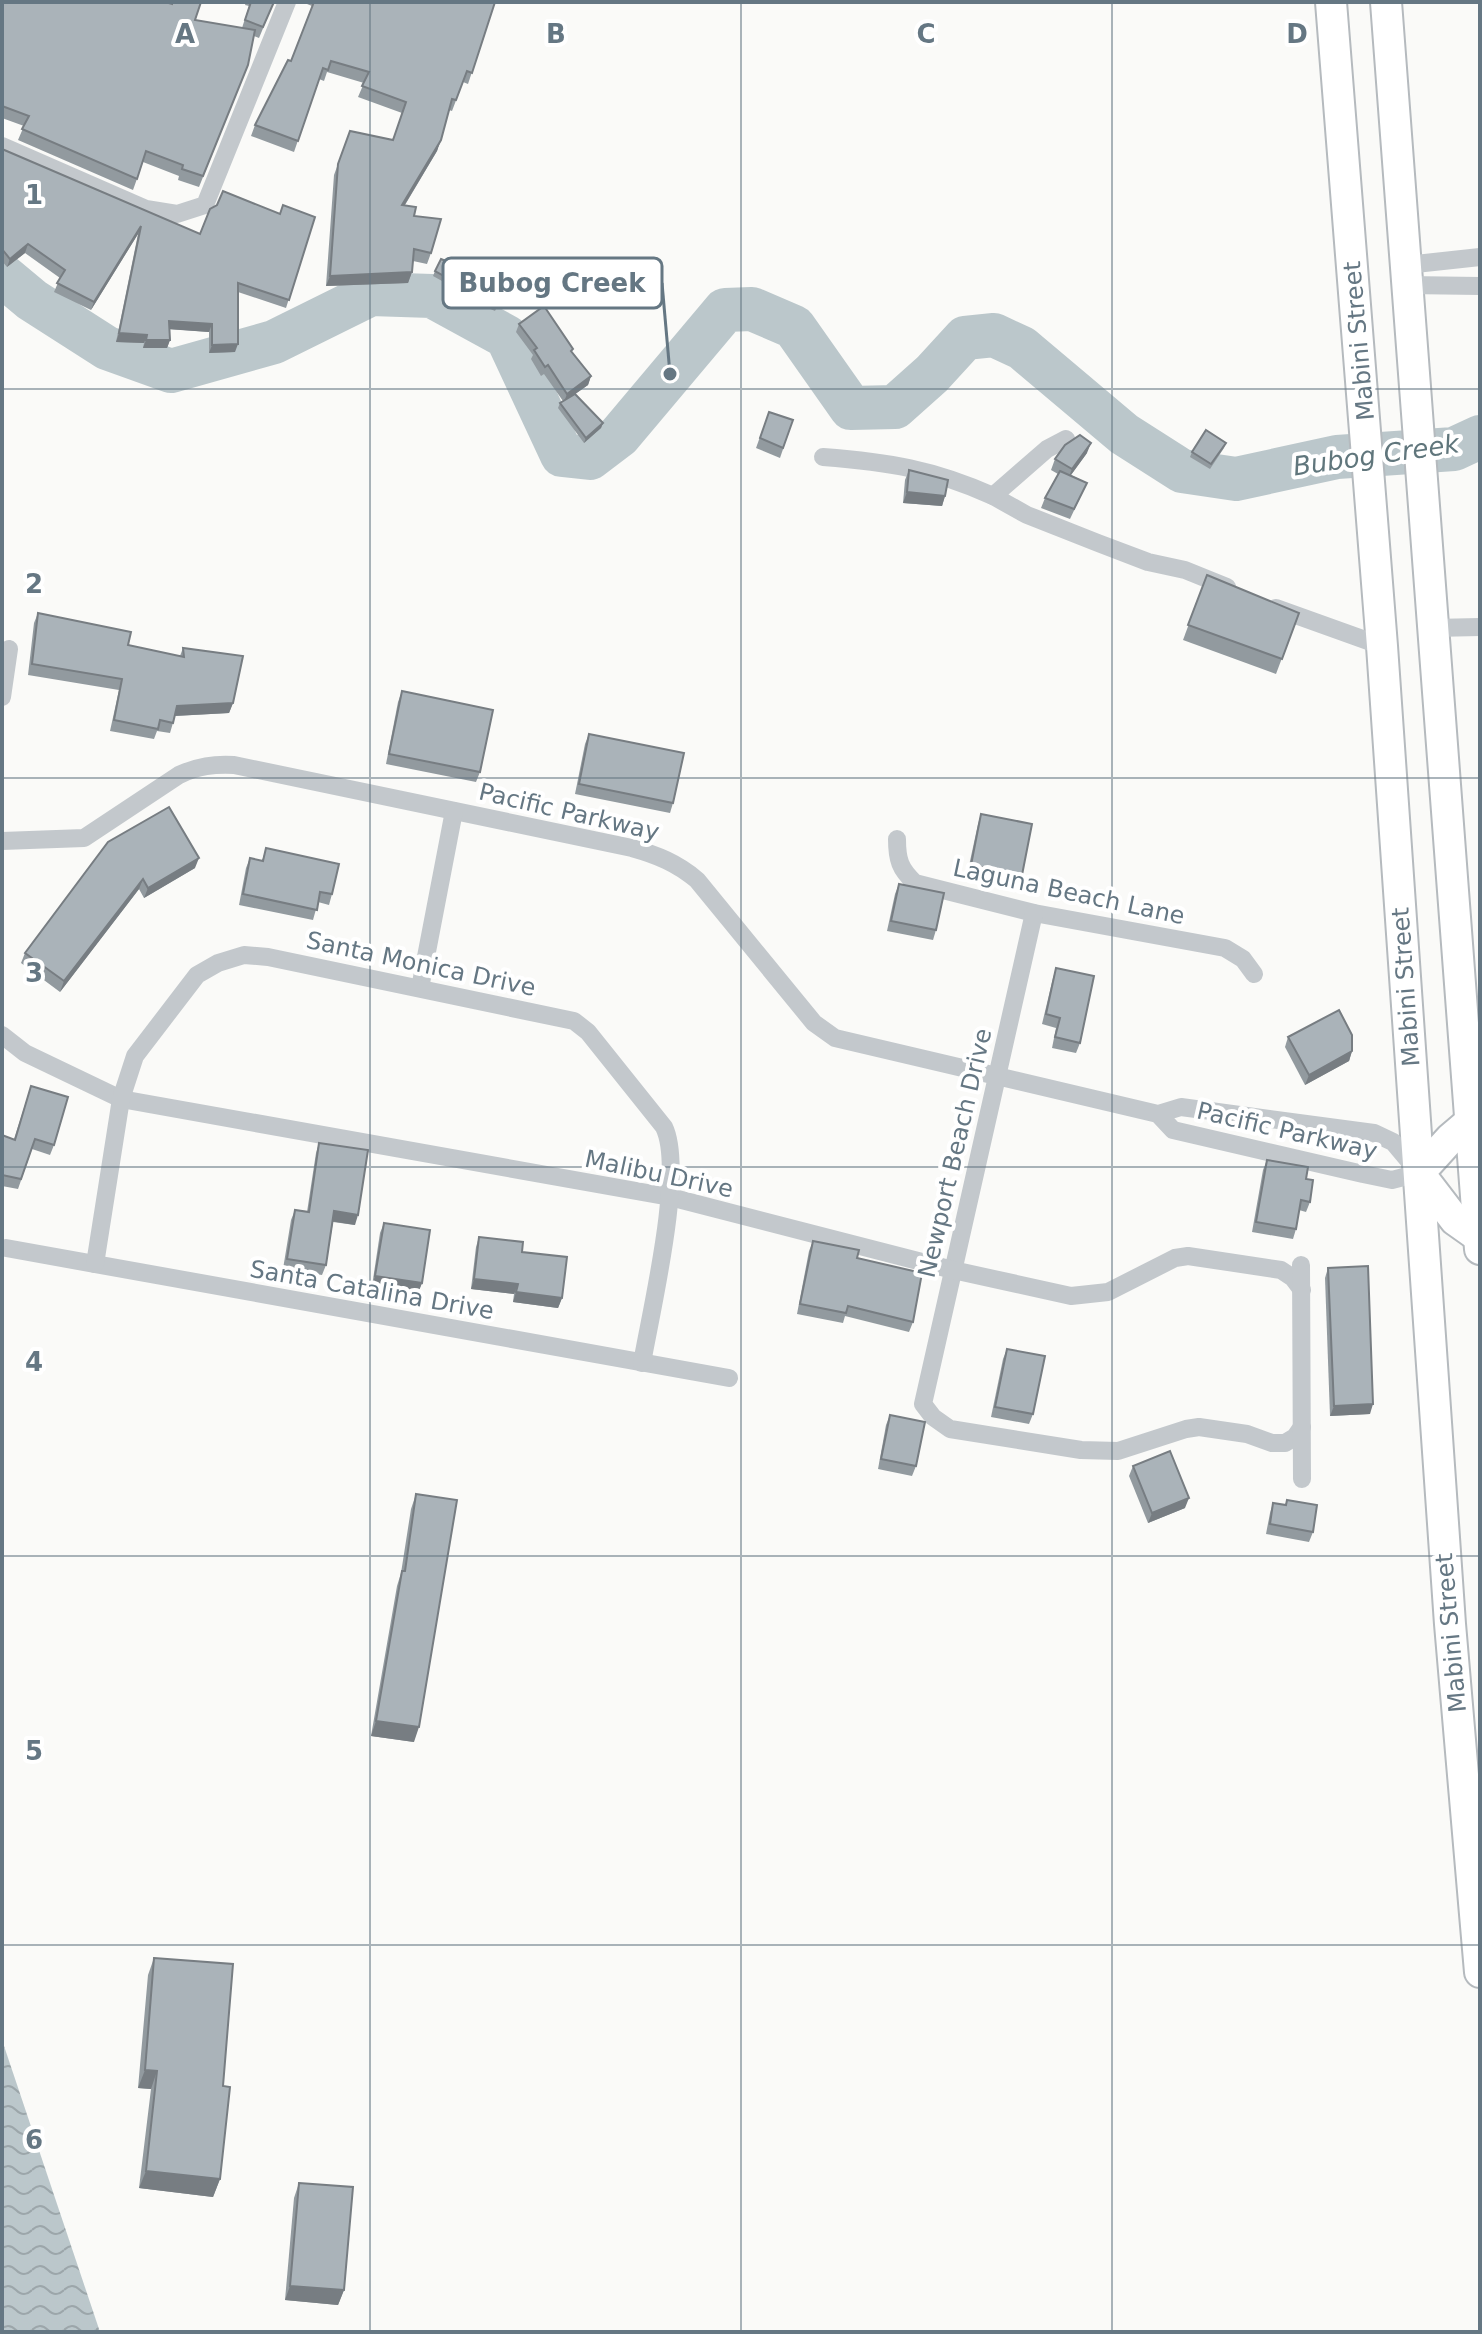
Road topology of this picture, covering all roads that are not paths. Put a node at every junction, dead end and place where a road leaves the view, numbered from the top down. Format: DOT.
graph roads {
  1 [pos="287,2"];
  2 [pos="1331,2"];
  3 [pos="1386,2"];
  4 [pos="2,146"];
  5 [pos="1480,257"];
  6 [pos="1407,275"];
  7 [pos="1480,286"];
  8 [pos="1066,439"];
  9 [pos="823,457"];
  10 [pos="993,496"];
  11 [pos="1480,627"];
  12 [pos="1433,628"];
  13 [pos="1382,646"];
  14 [pos="9,649"];
  15 [pos="2,697"];
  16 [pos="454,811"];
  17 [pos="897,839"];
  18 [pos="2,841"];
  19 [pos="1034,913"];
  20 [pos="1254,974"];
  21 [pos="420,988"];
  22 [pos="2,1035"];
  23 [pos="997,1077"];
  24 [pos="121,1099"];
  25 [pos="1158,1114"];
  26 [pos="1470,1122"];
  27 [pos="1318,1126"];
  28 [pos="1311,1162"];
  29 [pos="1419,1173"];
  30 [pos="670,1197"];
  31 [pos="1479,1237"];
  32 [pos="6,1248"];
  33 [pos="1480,1249"];
  34 [pos="95,1264"];
  35 [pos="1301,1265"];
  36 [pos="953,1270"];
  37 [pos="1302,1290"];
  38 [pos="642,1363"];
  39 [pos="729,1378"];
  40 [pos="1302,1427"];
  41 [pos="1302,1479"];
  42 [pos="1480,1972"];
  1 -- 4 [label="street"];
  2 -- 13 [label="main road, Mabini Street"];
  3 -- 6 [label="main road"];
  5 -- 6 [label="street"];
  6 -- 7 [label="street"];
  6 -- 12 [label="main road"];
  8 -- 10 [label="street"];
  9 -- 10 [label="street"];
  10 -- 13 [label="street"];
  11 -- 12 [label="street"];
  12 -- 26 [label="main road"];
  13 -- 29 [label="main road, Mabini Street"];
  14 -- 15 [label="street"];
  16 -- 18 [label="street, Pacific Parkway"];
  16 -- 21 [label="street"];
  16 -- 23 [label="street, Pacific Parkway"];
  17 -- 19 [label="street, Laguna Beach Lane"];
  19 -- 20 [label="street, Laguna Beach Lane"];
  19 -- 23 [label="street, Newport Beach Drive"];
  21 -- 24 [label="street, Santa Monica Drive"];
  21 -- 30 [label="street, Santa Monica Drive"];
  22 -- 24 [label="street, Malibu Drive"];
  23 -- 25 [label="street, Pacific Parkway"];
  23 -- 36 [label="street, Newport Beach Drive"];
  24 -- 30 [label="street, Malibu Drive"];
  24 -- 34 [label="street, Santa Monica Drive"];
  25 -- 27 [label="street, Pacific Parkway"];
  25 -- 28 [label="street, Pacific Parkway"];
  26 -- 29 [label="main road"];
  26 -- 31 [label="main road"];
  27 -- 28 [label="street"];
  27 -- 29 [label="street, Pacific Parkway"];
  28 -- 29 [label="street, Pacific Parkway"];
  29 -- 31 [label="main road"];
  29 -- 42 [label="main road, Mabini Street"];
  30 -- 36 [label="street, Malibu Drive"];
  30 -- 38 [label="street, Santa Monica Drive"];
  31 -- 33 [label="main road"];
  32 -- 34 [label="street, Santa Catalina Drive"];
  34 -- 38 [label="street, Santa Catalina Drive"];
  35 -- 37 [label="street"];
  36 -- 37 [label="street, Malibu Drive"];
  36 -- 40 [label="street, Newport Beach Drive"];
  37 -- 40 [label="street"];
  38 -- 39 [label="street, Santa Catalina Drive"];
  40 -- 41 [label="street"];
}
